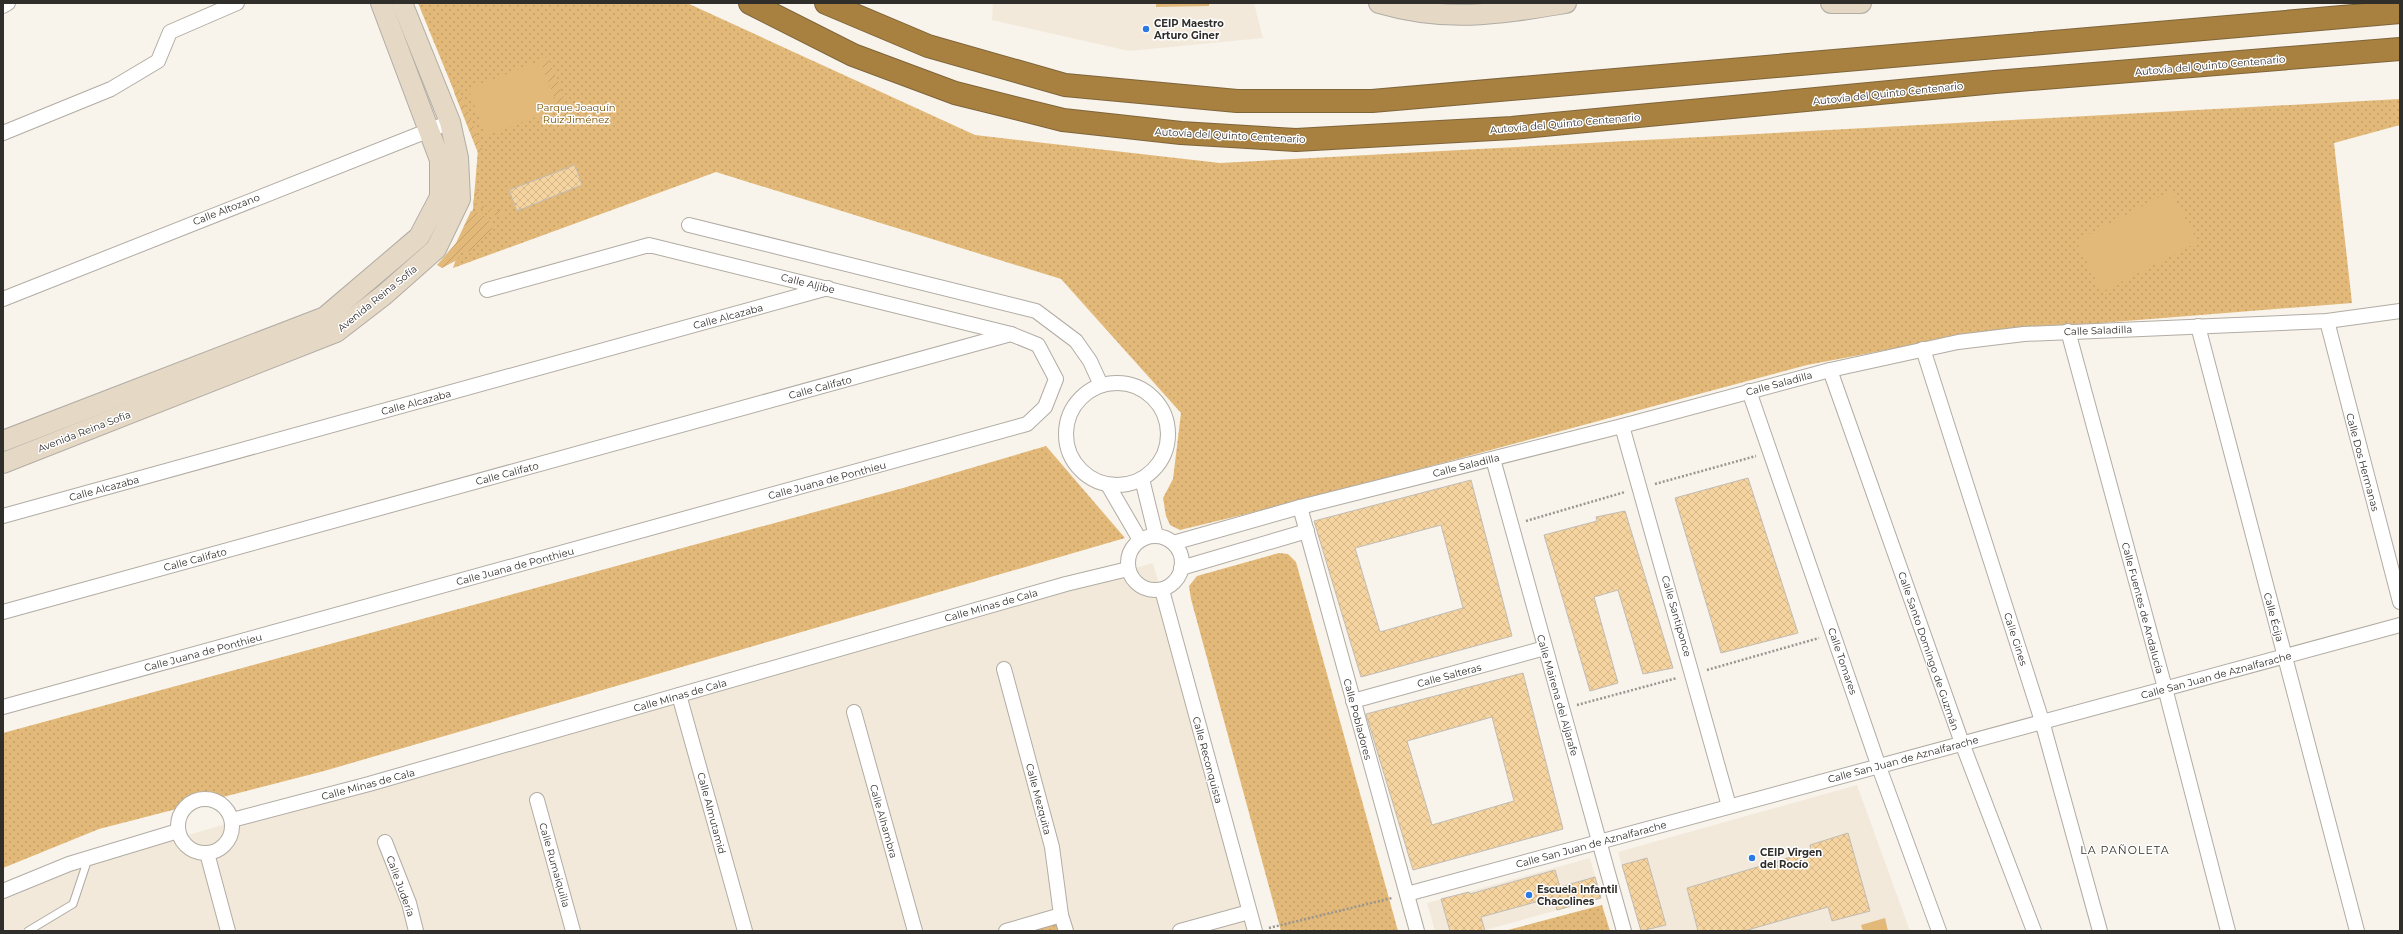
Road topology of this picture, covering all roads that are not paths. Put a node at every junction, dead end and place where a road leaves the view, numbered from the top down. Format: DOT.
graph roads {
  1 [pos="8,3"];
  2 [pos="237,3"];
  3 [pos="382,3"];
  4 [pos="402,3"];
  5 [pos="750,3"];
  6 [pos="826,3"];
  7 [pos="1379,3"];
  8 [pos="1566,3"];
  9 [pos="1831,3"];
  10 [pos="1861,3"];
  11 [pos="3,6"];
  12 [pos="2400,12"];
  13 [pos="2400,49"];
  14 [pos="450,122"];
  15 [pos="429,130"];
  16 [pos="3,133"];
  17 [pos="689,225"];
  18 [pos="829,288"];
  19 [pos="487,290"];
  20 [pos="3,299"];
  21 [pos="2400,311"];
  22 [pos="2327,321"];
  23 [pos="2198,326"];
  24 [pos="2068,331"];
  25 [pos="1011,334"];
  26 [pos="1923,349"];
  27 [pos="1830,370"];
  28 [pos="1101,385"];
  29 [pos="1749,391"];
  30 [pos="1027,424"];
  31 [pos="1622,426"];
  32 [pos="3,441"];
  33 [pos="1493,459"];
  34 [pos="3,463"];
  35 [pos="1142,479"];
  36 [pos="1108,485"];
  37 [pos="1300,507"];
  38 [pos="3,516"];
  39 [pos="1307,531"];
  40 [pos="1156,536"];
  41 [pos="1140,540"];
  42 [pos="1173,543"];
  43 [pos="1182,568"];
  44 [pos="1128,569"];
  45 [pos="1162,590"];
  46 [pos="2400,602"];
  47 [pos="3,612"];
  48 [pos="2400,625"];
  49 [pos="1545,648"];
  50 [pos="2284,656"];
  51 [pos="1004,669"];
  52 [pos="2165,688"];
  53 [pos="679,695"];
  54 [pos="1353,701"];
  55 [pos="3,707"];
  56 [pos="854,712"];
  57 [pos="2042,721"];
  58 [pos="1962,743"];
  59 [pos="1879,767"];
  60 [pos="537,800"];
  61 [pos="1729,806"];
  62 [pos="232,820"];
  63 [pos="178,831"];
  64 [pos="385,842"];
  65 [pos="1599,842"];
  66 [pos="207,853"];
  67 [pos="88,858"];
  68 [pos="3,891"];
  69 [pos="1407,894"];
  70 [pos="1250,912"];
  71 [pos="1061,915"];
  72 [pos="1260,930"];
  73 [pos="28,931"];
  74 [pos="228,931"];
  75 [pos="416,931"];
  76 [pos="573,931"];
  77 [pos="745,931"];
  78 [pos="915,931"];
  79 [pos="1006,931"];
  80 [pos="1066,931"];
  81 [pos="1180,931"];
  82 [pos="1417,931"];
  83 [pos="1624,931"];
  84 [pos="1939,931"];
  85 [pos="2034,931"];
  86 [pos="2100,931"];
  87 [pos="2228,931"];
  88 [pos="2357,931"];
  1 -- 11 [label="street"];
  2 -- 16 [label="street"];
  3 -- 15 [label="street, Avenida Reina Sofía"];
  4 -- 14 [label="street, Avenida Reina Sofía"];
  5 -- 13 [label="highway, Autovía del Quinto Centenario"];
  6 -- 12 [label="highway"];
  7 -- 8 [label="street"];
  9 -- 10 [label="street"];
  14 -- 15 [label="street, Calle Altozano"];
  14 -- 34 [label="street, Avenida Reina Sofía"];
  15 -- 20 [label="street, Calle Altozano"];
  15 -- 32 [label="street, Avenida Reina Sofía"];
  17 -- 28 [label="street"];
  18 -- 19 [label="street, Calle Aljibe"];
  18 -- 25 [label="street, Calle Aljibe"];
  18 -- 38 [label="street, Calle Alcazaba"];
  21 -- 22 [label="street, Calle Saladilla"];
  22 -- 23 [label="street, Calle Saladilla"];
  22 -- 46 [label="street, Calle Dos Hermanas"];
  23 -- 24 [label="street, Calle Saladilla"];
  23 -- 50 [label="street, Calle Écija"];
  24 -- 26 [label="street, Calle Saladilla"];
  24 -- 52 [label="street, Calle Fuentes de Andalucía"];
  25 -- 30 [label="street, Calle Aljibe"];
  25 -- 47 [label="street, Calle Califato"];
  26 -- 27 [label="street, Calle Saladilla"];
  26 -- 57 [label="street, Calle Gines"];
  27 -- 29 [label="street, Calle Saladilla"];
  27 -- 58 [label="street, Calle Santo Domingo de Guzmán"];
  28 -- 35 [label="street"];
  28 -- 36 [label="street"];
  29 -- 31 [label="street, Calle Saladilla"];
  29 -- 59 [label="street, Calle Tomares"];
  30 -- 55 [label="street, Calle Juana de Ponthieu"];
  31 -- 33 [label="street, Calle Saladilla"];
  31 -- 61 [label="street, Calle Santiponce"];
  33 -- 37 [label="street, Calle Saladilla"];
  33 -- 49 [label="street, Calle Mairena del Aljarafe"];
  35 -- 36 [label="street"];
  35 -- 40 [label="street"];
  36 -- 41 [label="street"];
  37 -- 39 [label="street, Calle Pobladores"];
  37 -- 42 [label="street, Calle Saladilla"];
  39 -- 43 [label="street"];
  39 -- 54 [label="street, Calle Pobladores"];
  40 -- 41 [label="street"];
  40 -- 42 [label="street"];
  41 -- 44 [label="street"];
  42 -- 43 [label="street"];
  43 -- 45 [label="street"];
  44 -- 45 [label="street"];
  44 -- 53 [label="street, Calle Minas de Cala"];
  45 -- 70 [label="street, Calle Reconquista"];
  48 -- 50 [label="street, Calle San Juan de Aznalfarache"];
  49 -- 54 [label="street, Calle Salteras"];
  49 -- 65 [label="street, Calle Mairena del Aljarafe"];
  50 -- 52 [label="street, Calle San Juan de Aznalfarache"];
  50 -- 88 [label="street, Calle Écija"];
  51 -- 71 [label="street, Calle Mezquita"];
  52 -- 57 [label="street, Calle San Juan de Aznalfarache"];
  52 -- 87 [label="street, Calle Fuentes de Andalucía"];
  53 -- 62 [label="street, Calle Minas de Cala"];
  53 -- 77 [label="street, Calle Almutamid"];
  54 -- 69 [label="street, Calle Pobladores"];
  56 -- 78 [label="street, Calle Alhambra"];
  57 -- 58 [label="street, Calle San Juan de Aznalfarache"];
  57 -- 86 [label="street, Calle Gines"];
  58 -- 59 [label="street, Calle San Juan de Aznalfarache"];
  58 -- 85 [label="street, Calle Santo Domingo de Guzmán"];
  59 -- 61 [label="street, Calle San Juan de Aznalfarache"];
  59 -- 84 [label="street, Calle Tomares"];
  60 -- 76 [label="street, Calle Rumaiquilla"];
  61 -- 65 [label="street, Calle San Juan de Aznalfarache"];
  62 -- 63 [label="street"];
  62 -- 66 [label="street"];
  63 -- 66 [label="street"];
  63 -- 67 [label="street"];
  64 -- 75 [label="street, Calle Judería"];
  65 -- 69 [label="street, Calle San Juan de Aznalfarache"];
  65 -- 83 [label="street, Calle Mairena del Aljarafe"];
  66 -- 74 [label="street"];
  67 -- 68 [label="street"];
  67 -- 73 [label="lane"];
  69 -- 82 [label="street, Calle Pobladores"];
  70 -- 72 [label="street, Calle Reconquista"];
  70 -- 81 [label="street"];
  71 -- 79 [label="street"];
  71 -- 80 [label="street, Calle Mezquita"];
}
